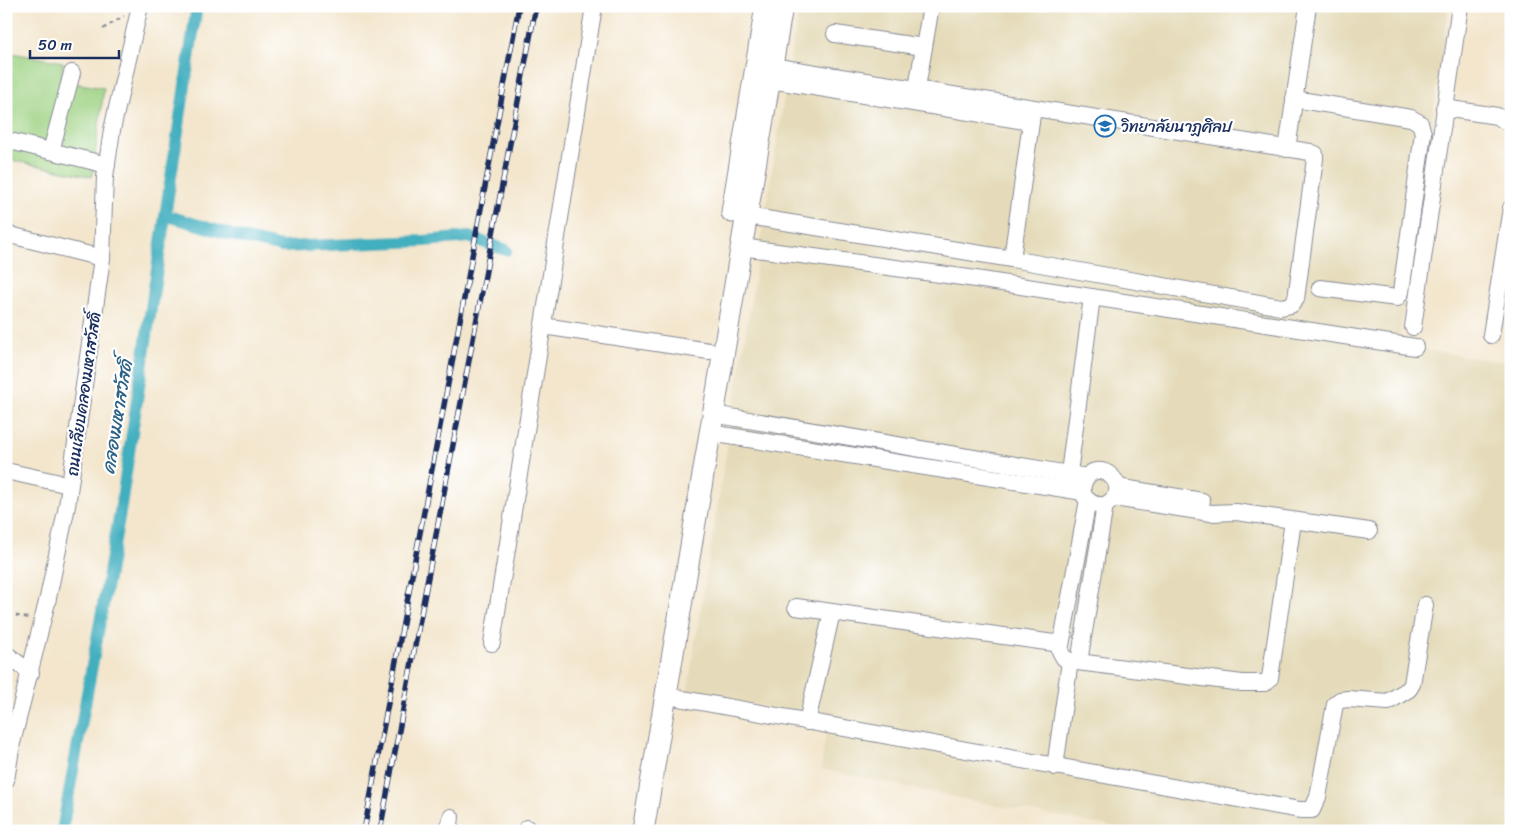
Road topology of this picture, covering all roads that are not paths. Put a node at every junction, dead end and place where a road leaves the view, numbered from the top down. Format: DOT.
graph roads {
  1 [pos="140,6"];
  2 [pos="594,6"];
  3 [pos="766,6"];
  4 [pos="782,6"];
  5 [pos="931,6"];
  6 [pos="1308,6"];
  7 [pos="1460,6"];
  8 [pos="835,34"];
  9 [pos="924,47"];
  10 [pos="768,66"];
  11 [pos="72,73"];
  12 [pos="917,88"];
  13 [pos="1294,99"];
  14 [pos="1444,108"];
  15 [pos="1032,115"];
  16 [pos="1511,125"];
  17 [pos="6,140"];
  18 [pos="1287,149"];
  19 [pos="51,151"];
  20 [pos="107,165"];
  21 [pos="1511,208"];
  22 [pos="747,216"];
  23 [pos="6,234"];
  24 [pos="741,247"];
  25 [pos="102,258"];
  26 [pos="1012,260"];
  27 [pos="1320,288"];
  28 [pos="1092,297"];
  29 [pos="543,326"];
  30 [pos="1414,327"];
  31 [pos="1491,335"];
  32 [pos="1415,347"];
  33 [pos="709,351"];
  34 [pos="705,422"];
  35 [pos="6,471"];
  36 [pos="1069,473"];
  37 [pos="70,485"];
  38 [pos="1086,490"];
  39 [pos="1112,497"];
  40 [pos="1293,521"];
  41 [pos="1368,531"];
  42 [pos="1425,605"];
  43 [pos="796,607"];
  44 [pos="832,612"];
  45 [pos="492,643"];
  46 [pos="6,654"];
  47 [pos="1068,654"];
  48 [pos="31,673"];
  49 [pos="667,696"];
  50 [pos="807,722"];
  51 [pos="1055,767"];
  52 [pos="6,780"];
  53 [pos="628,831"];
  54 [pos="643,831"];
  1 -- 20 [label="street, ถนนเลียบคลองมหาสวัสดิ์"];
  2 -- 29 [label="street"];
  3 -- 10 [label="main road"];
  4 -- 10 [label="main road"];
  5 -- 9 [label="street"];
  6 -- 13 [label="street"];
  7 -- 14 [label="street"];
  8 -- 9 [label="street"];
  9 -- 12 [label="street"];
  10 -- 12 [label="street"];
  10 -- 15 [label="street"];
  10 -- 22 [label="main road"];
  10 -- 33 [label="main road"];
  11 -- 19 [label="street"];
  12 -- 15 [label="street"];
  13 -- 18 [label="street"];
  13 -- 27 [label="street"];
  14 -- 16 [label="street"];
  14 -- 30 [label="street"];
  15 -- 18 [label="street"];
  15 -- 26 [label="street"];
  17 -- 19 [label="street"];
  18 -- 26 [label="street"];
  19 -- 20 [label="street"];
  20 -- 25 [label="street, ถนนเลียบคลองมหาสวัสดิ์"];
  21 -- 31 [label="street"];
  22 -- 24 [label="main road"];
  22 -- 26 [label="street"];
  23 -- 25 [label="street"];
  24 -- 28 [label="street"];
  24 -- 34 [label="main road"];
  25 -- 37 [label="street, ถนนเลียบคลองมหาสวัสดิ์"];
  28 -- 32 [label="street"];
  28 -- 36 [label="street"];
  29 -- 33 [label="street"];
  29 -- 45 [label="street"];
  33 -- 34 [label="main road"];
  34 -- 36 [label="street"];
  34 -- 38 [label="street"];
  34 -- 49 [label="main road"];
  34 -- 53 [label="main road"];
  35 -- 37 [label="street"];
  36 -- 38 [label="street"];
  37 -- 48 [label="street, ถนนเลียบคลองมหาสวัสดิ์"];
  38 -- 39 [label="street"];
  38 -- 39 [label="street"];
  38 -- 47 [label="street"];
  39 -- 40 [label="street"];
  39 -- 47 [label="street"];
  40 -- 41 [label="street"];
  40 -- 47 [label="street"];
  42 -- 51 [label="street"];
  43 -- 44 [label="street"];
  44 -- 47 [label="street"];
  44 -- 50 [label="street"];
  46 -- 48 [label="street"];
  47 -- 51 [label="street"];
  48 -- 52 [label="street, ถนนเลียบคลองมหาสวัสดิ์"];
  49 -- 50 [label="street"];
  49 -- 54 [label="main road"];
  50 -- 51 [label="street"];
}
